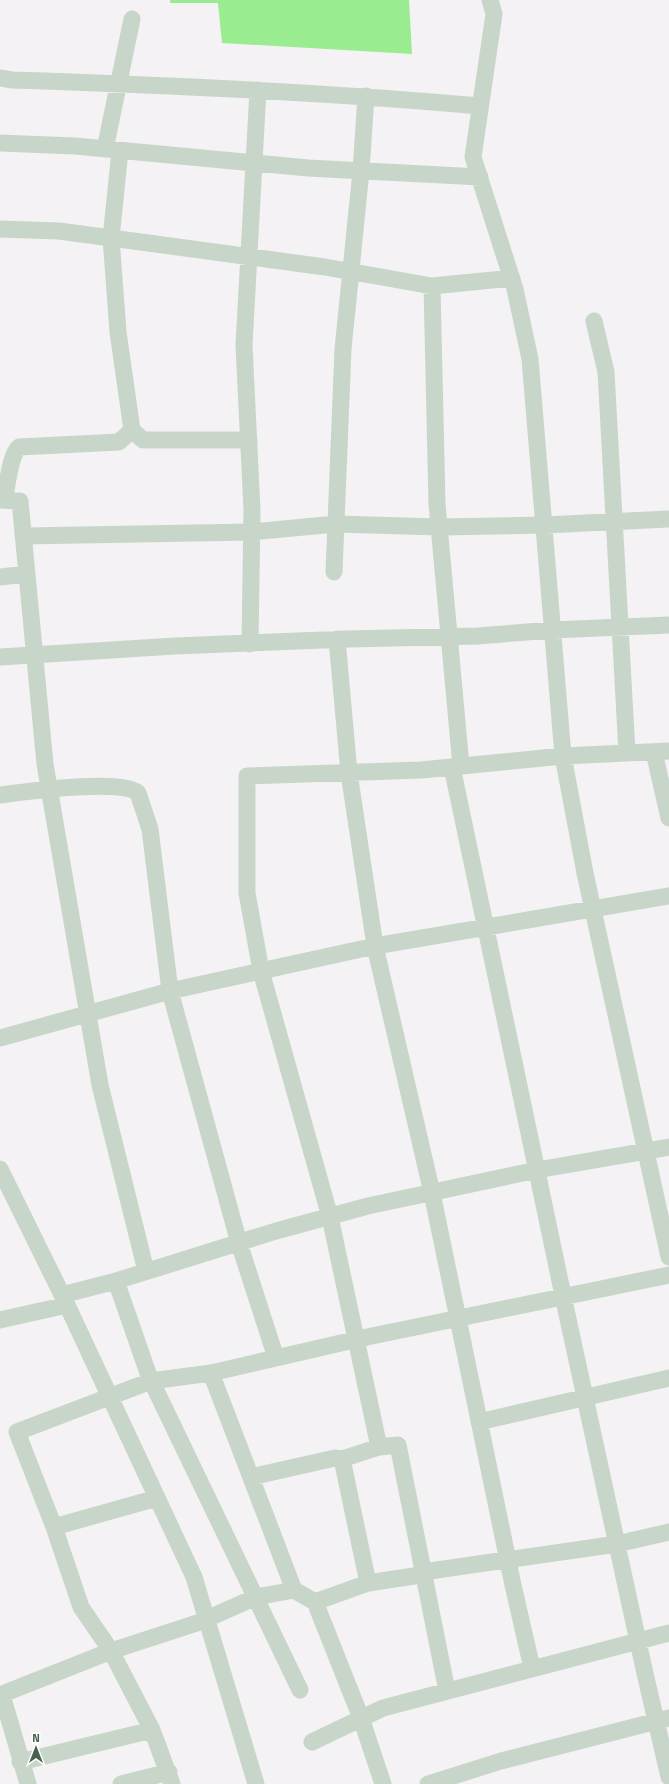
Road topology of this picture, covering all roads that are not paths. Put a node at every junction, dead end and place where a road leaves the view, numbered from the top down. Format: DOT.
graph roads {
  1 [pos="490,0"];
  2 [pos="132,19"];
  3 [pos="0,78"];
  4 [pos="120,84"];
  5 [pos="258,90"];
  6 [pos="366,96"];
  7 [pos="480,106"];
  8 [pos="0,143"];
  9 [pos="112,150"];
  10 [pos="253,163"];
  11 [pos="361,171"];
  12 [pos="480,177"];
  13 [pos="0,229"];
  14 [pos="111,238"];
  15 [pos="249,257"];
  16 [pos="350,272"];
  17 [pos="512,278"];
  18 [pos="432,286"];
  19 [pos="594,321"];
  20 [pos="132,430"];
  21 [pos="249,440"];
  22 [pos="2,500"];
  23 [pos="669,519"];
  24 [pos="615,520"];
  25 [pos="336,524"];
  26 [pos="544,525"];
  27 [pos="439,527"];
  28 [pos="252,532"];
  29 [pos="23,536"];
  30 [pos="334,572"];
  31 [pos="26,574"];
  32 [pos="0,577"];
  33 [pos="669,625"];
  34 [pos="621,628"];
  35 [pos="552,630"];
  36 [pos="449,637"];
  37 [pos="337,639"];
  38 [pos="250,644"];
  39 [pos="34,656"];
  40 [pos="0,657"];
  41 [pos="662,752"];
  42 [pos="627,753"];
  43 [pos="563,756"];
  44 [pos="457,767"];
  45 [pos="350,773"];
  46 [pos="49,788"];
  47 [pos="0,795"];
  48 [pos="669,818"];
  49 [pos="669,896"];
  50 [pos="593,909"];
  51 [pos="486,927"];
  52 [pos="375,946"];
  53 [pos="261,971"];
  54 [pos="170,991"];
  55 [pos="87,1014"];
  56 [pos="0,1038"];
  57 [pos="669,1147"];
  58 [pos="646,1150"];
  59 [pos="0,1169"];
  60 [pos="538,1170"];
  61 [pos="432,1193"];
  62 [pos="330,1217"];
  63 [pos="239,1243"];
  64 [pos="669,1257"];
  65 [pos="146,1271"];
  66 [pos="669,1275"];
  67 [pos="116,1281"];
  68 [pos="564,1297"];
  69 [pos="64,1300"];
  70 [pos="458,1318"];
  71 [pos="0,1320"];
  72 [pos="357,1339"];
  73 [pos="276,1358"];
  74 [pos="211,1373"];
  75 [pos="669,1378"];
  76 [pos="151,1381"];
  77 [pos="109,1396"];
  78 [pos="586,1399"];
  79 [pos="479,1422"];
  80 [pos="379,1447"];
  81 [pos="342,1459"];
  82 [pos="251,1477"];
  83 [pos="157,1498"];
  84 [pos="54,1527"];
  85 [pos="669,1532"];
  86 [pos="617,1544"];
  87 [pos="508,1560"];
  88 [pos="424,1572"];
  89 [pos="368,1582"];
  90 [pos="294,1590"];
  91 [pos="256,1596"];
  92 [pos="315,1602"];
  93 [pos="207,1618"];
  94 [pos="669,1633"];
  95 [pos="638,1641"];
  96 [pos="111,1651"];
  97 [pos="532,1668"];
  98 [pos="300,1690"];
  99 [pos="447,1691"];
  100 [pos="1,1695"];
  101 [pos="361,1718"];
  102 [pos="662,1720"];
  103 [pos="152,1730"];
  104 [pos="312,1742"];
  105 [pos="20,1762"];
  106 [pos="669,1777"];
  107 [pos="171,1778"];
  108 [pos="28,1784"];
  109 [pos="121,1784"];
  110 [pos="256,1784"];
  111 [pos="383,1784"];
  112 [pos="428,1784"];
  1 -- 7 [label="street"];
  2 -- 4 [label="street"];
  3 -- 4 [label="street"];
  4 -- 5 [label="street"];
  4 -- 9 [label="street"];
  5 -- 6 [label="street"];
  5 -- 10 [label="street"];
  6 -- 7 [label="street"];
  6 -- 11 [label="street"];
  7 -- 12 [label="street"];
  8 -- 9 [label="street"];
  9 -- 10 [label="street"];
  9 -- 14 [label="street"];
  10 -- 11 [label="street"];
  10 -- 15 [label="street"];
  11 -- 12 [label="street"];
  11 -- 16 [label="street"];
  12 -- 17 [label="street"];
  13 -- 14 [label="street"];
  14 -- 15 [label="street"];
  14 -- 20 [label="street"];
  15 -- 16 [label="street"];
  15 -- 21 [label="street"];
  16 -- 18 [label="street"];
  16 -- 25 [label="street"];
  17 -- 18 [label="street"];
  17 -- 26 [label="street"];
  18 -- 27 [label="street"];
  19 -- 24 [label="street"];
  20 -- 21 [label="street"];
  20 -- 22 [label="street"];
  21 -- 28 [label="street"];
  22 -- 29 [label="street"];
  23 -- 24 [label="street"];
  24 -- 26 [label="street"];
  24 -- 34 [label="street"];
  25 -- 27 [label="street"];
  25 -- 28 [label="street"];
  25 -- 30 [label="street"];
  26 -- 27 [label="street"];
  26 -- 35 [label="street"];
  27 -- 36 [label="street"];
  28 -- 29 [label="street"];
  28 -- 38 [label="street"];
  29 -- 31 [label="street"];
  31 -- 32 [label="street"];
  31 -- 39 [label="street"];
  33 -- 34 [label="street"];
  34 -- 35 [label="street"];
  34 -- 42 [label="street"];
  35 -- 36 [label="street"];
  35 -- 43 [label="street"];
  36 -- 37 [label="street"];
  36 -- 44 [label="street"];
  37 -- 38 [label="street"];
  37 -- 45 [label="street"];
  38 -- 39 [label="street"];
  39 -- 40 [label="street"];
  39 -- 46 [label="street"];
  41 -- 42 [label="street"];
  41 -- 48 [label="street"];
  42 -- 43 [label="street"];
  43 -- 44 [label="street"];
  43 -- 50 [label="street"];
  44 -- 45 [label="street"];
  44 -- 51 [label="street"];
  45 -- 52 [label="street"];
  45 -- 53 [label="street"];
  46 -- 47 [label="street"];
  46 -- 54 [label="street"];
  46 -- 55 [label="street"];
  49 -- 50 [label="street"];
  50 -- 51 [label="street"];
  50 -- 58 [label="street"];
  51 -- 52 [label="street"];
  51 -- 60 [label="street"];
  52 -- 53 [label="street"];
  52 -- 61 [label="street"];
  53 -- 54 [label="street"];
  53 -- 62 [label="street"];
  54 -- 55 [label="street"];
  54 -- 63 [label="street"];
  55 -- 56 [label="street"];
  55 -- 65 [label="street"];
  57 -- 58 [label="street"];
  58 -- 60 [label="street"];
  58 -- 64 [label="street"];
  59 -- 69 [label="street"];
  60 -- 61 [label="street"];
  60 -- 68 [label="street"];
  61 -- 62 [label="street"];
  61 -- 70 [label="street"];
  62 -- 63 [label="street"];
  62 -- 72 [label="street"];
  63 -- 65 [label="street"];
  63 -- 73 [label="street"];
  65 -- 67 [label="street"];
  66 -- 68 [label="street"];
  67 -- 69 [label="street"];
  67 -- 76 [label="street"];
  68 -- 70 [label="street"];
  68 -- 78 [label="street"];
  69 -- 71 [label="street"];
  69 -- 77 [label="street"];
  70 -- 72 [label="street"];
  70 -- 79 [label="street"];
  72 -- 73 [label="street"];
  72 -- 80 [label="street"];
  73 -- 74 [label="street"];
  74 -- 76 [label="street"];
  74 -- 82 [label="street"];
  75 -- 78 [label="street"];
  76 -- 77 [label="street"];
  76 -- 91 [label="street"];
  77 -- 83 [label="street"];
  77 -- 84 [label="street"];
  78 -- 79 [label="street"];
  78 -- 86 [label="street"];
  79 -- 87 [label="street"];
  80 -- 81 [label="street"];
  80 -- 88 [label="street"];
  81 -- 82 [label="street"];
  81 -- 89 [label="street"];
  82 -- 90 [label="street"];
  83 -- 84 [label="street"];
  83 -- 93 [label="street"];
  84 -- 96 [label="street"];
  85 -- 86 [label="street"];
  86 -- 87 [label="street"];
  86 -- 95 [label="street"];
  87 -- 88 [label="street"];
  87 -- 97 [label="street"];
  88 -- 89 [label="street"];
  88 -- 99 [label="street"];
  89 -- 92 [label="street"];
  90 -- 91 [label="street"];
  90 -- 92 [label="street"];
  91 -- 93 [label="street"];
  91 -- 98 [label="street"];
  92 -- 101 [label="street"];
  93 -- 96 [label="street"];
  93 -- 110 [label="street"];
  94 -- 95 [label="street"];
  95 -- 97 [label="street"];
  95 -- 102 [label="street"];
  96 -- 100 [label="street"];
  96 -- 103 [label="street"];
  97 -- 99 [label="street"];
  99 -- 101 [label="street"];
  100 -- 105 [label="street"];
  101 -- 104 [label="street"];
  101 -- 111 [label="street"];
  102 -- 106 [label="street"];
  102 -- 112 [label="street"];
  103 -- 105 [label="street"];
  103 -- 107 [label="street"];
  105 -- 108 [label="street"];
  107 -- 109 [label="street"];
}
